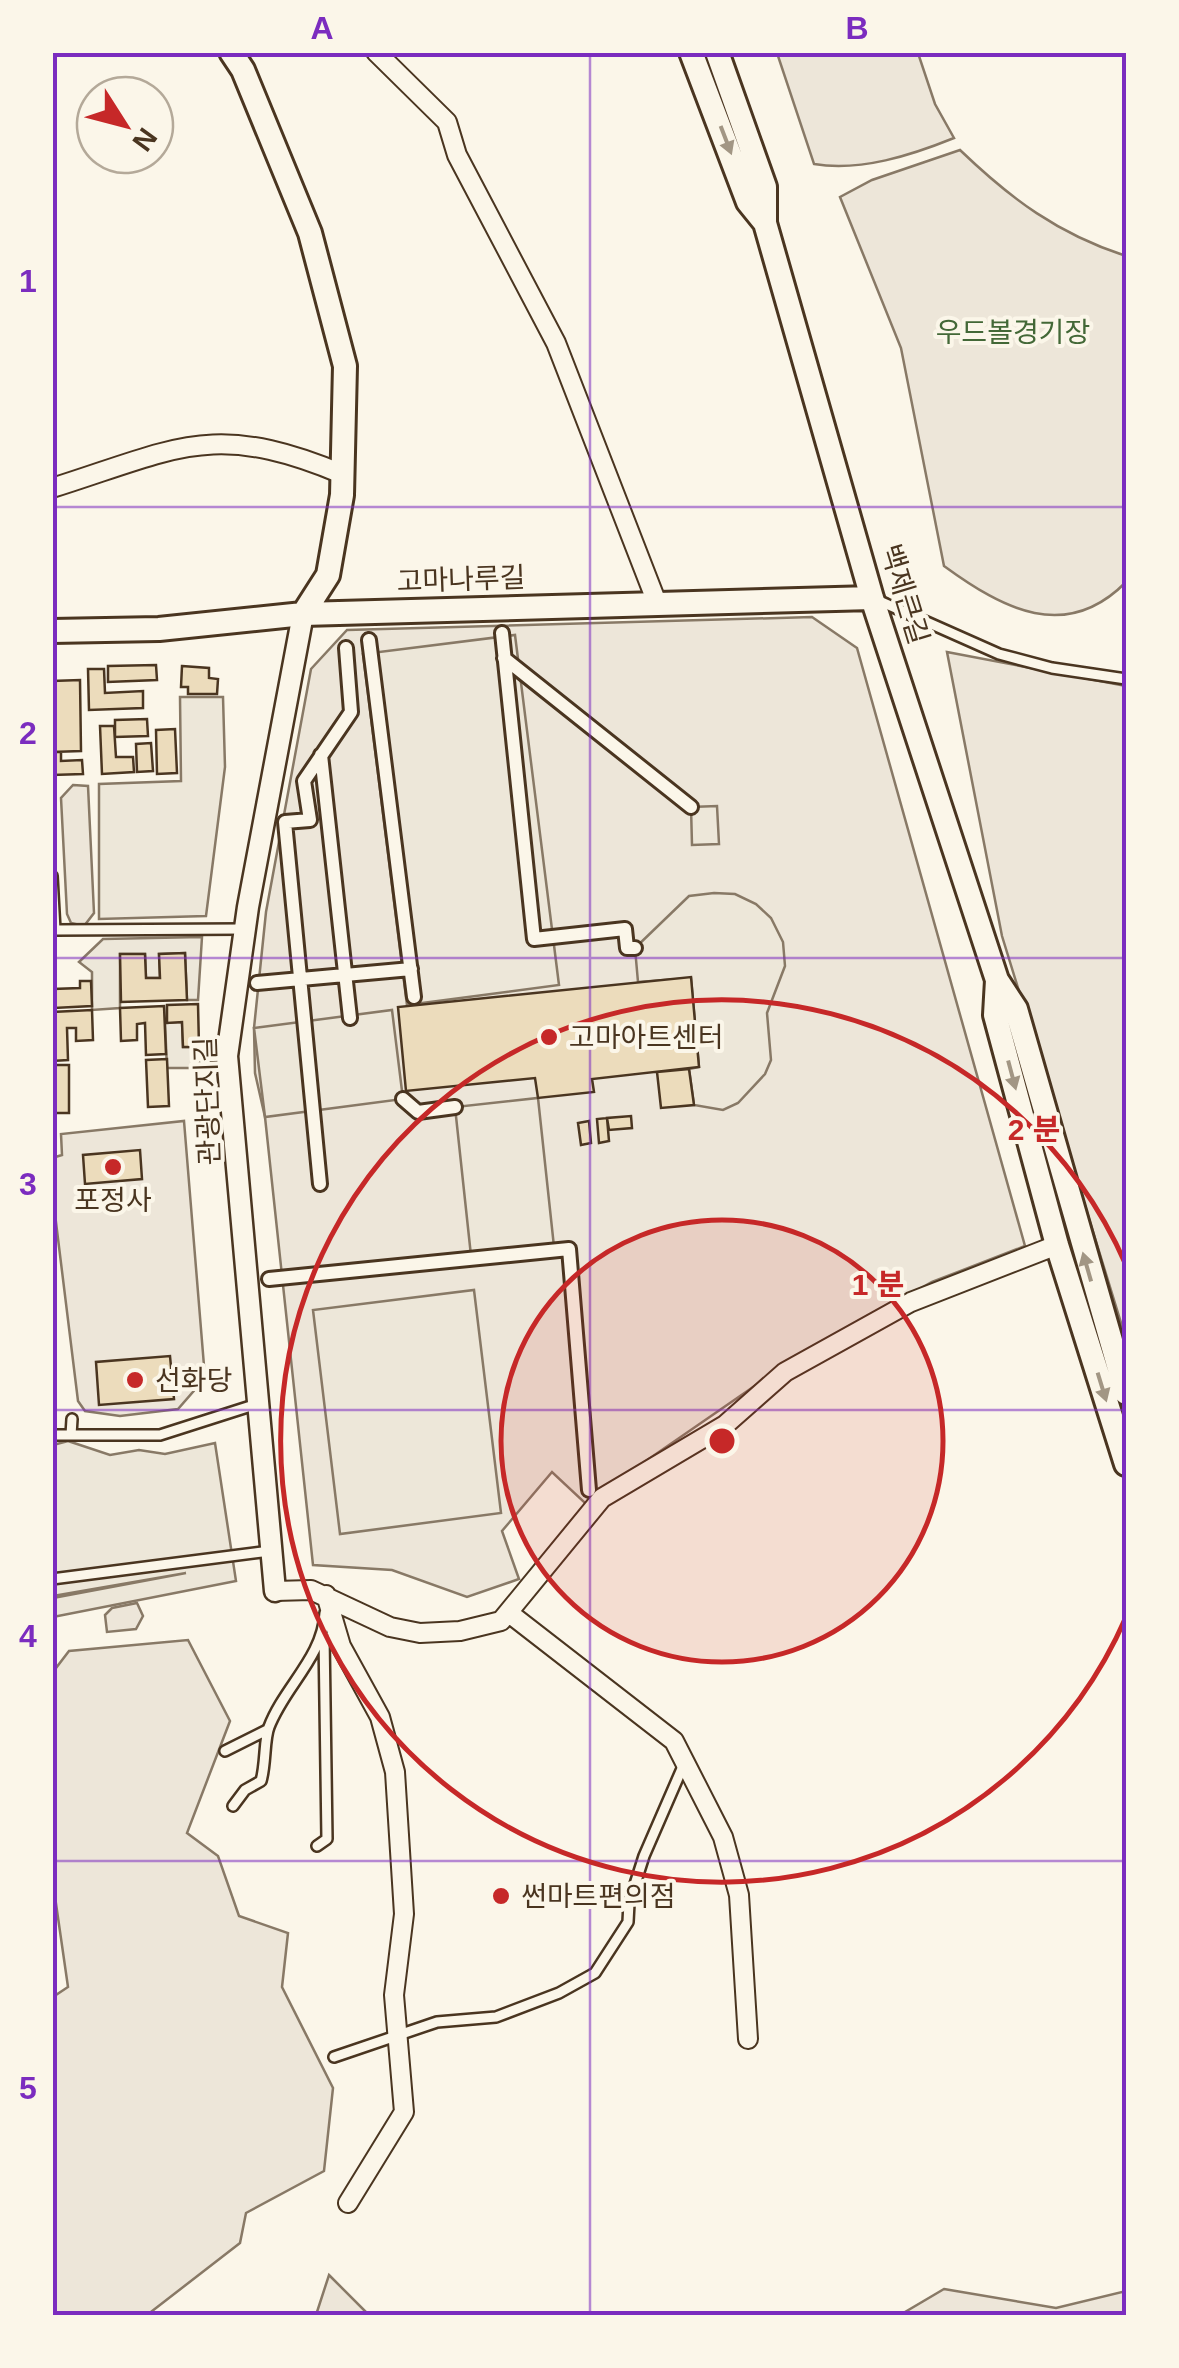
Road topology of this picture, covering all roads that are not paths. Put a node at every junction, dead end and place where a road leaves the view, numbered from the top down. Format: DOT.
graph roads {
  1 [pos="231,52"];
  2 [pos="376,52"];
  3 [pos="691,52"];
  4 [pos="717,52"];
  5 [pos="765,224"];
  6 [pos="342,474"];
  7 [pos="52,488"];
  8 [pos="872,598"];
  9 [pos="657,603"];
  10 [pos="302,614"];
  11 [pos="52,630"];
  12 [pos="502,633"];
  13 [pos="369,640"];
  14 [pos="346,648"];
  15 [pos="504,658"];
  16 [pos="1126,679"];
  17 [pos="322,755"];
  18 [pos="691,807"];
  19 [pos="52,876"];
  20 [pos="246,929"];
  21 [pos="635,948"];
  22 [pos="411,969"];
  23 [pos="345,975"];
  24 [pos="300,979"];
  25 [pos="997,980"];
  26 [pos="256,984"];
  27 [pos="414,997"];
  28 [pos="350,1018"];
  29 [pos="227,1056"];
  30 [pos="199,1057"];
  31 [pos="403,1099"];
  32 [pos="454,1107"];
  33 [pos="320,1184"];
  34 [pos="1057,1244"];
  35 [pos="269,1279"];
  36 [pos="1126,1394"];
  37 [pos="260,1403"];
  38 [pos="72,1419"];
  39 [pos="71,1435"];
  40 [pos="52,1436"];
  41 [pos="1126,1464"];
  42 [pos="590,1490"];
  43 [pos="272,1550"];
  44 [pos="52,1579"];
  45 [pos="275,1591"];
  46 [pos="326,1596"];
  47 [pos="509,1613"];
  48 [pos="324,1633"];
  49 [pos="267,1730"];
  50 [pos="225,1751"];
  51 [pos="685,1762"];
  52 [pos="233,1806"];
  53 [pos="317,1846"];
  54 [pos="396,2033"];
  55 [pos="748,2040"];
  56 [pos="334,2057"];
  57 [pos="348,2203"];
  1 -- 6 [label="main road"];
  2 -- 9 [label="street"];
  3 -- 5 [label="main road, 백제큰길, one-way"];
  4 -- 5 [label="main road, 백제큰길"];
  5 -- 8 [label="main road, 백제큰길"];
  6 -- 7 [label="street"];
  6 -- 10 [label="main road"];
  8 -- 9 [label="main road, 고마나루길"];
  8 -- 16 [label="lane"];
  8 -- 25 [label="main road, 백제큰길"];
  9 -- 10 [label="main road, 고마나루길"];
  10 -- 11 [label="main road, 고마나루길"];
  10 -- 20 [label="street, 관광단지길"];
  12 -- 15 [label="street"];
  13 -- 22 [label="street"];
  14 -- 17 [label="street"];
  15 -- 18 [label="street"];
  15 -- 21 [label="street"];
  17 -- 23 [label="street"];
  17 -- 24 [label="street"];
  19 -- 20 [label="lane"];
  20 -- 29 [label="street, 관광단지길"];
  22 -- 23 [label="street"];
  22 -- 27 [label="street"];
  23 -- 24 [label="street"];
  23 -- 28 [label="street"];
  24 -- 26 [label="street"];
  24 -- 33 [label="street"];
  25 -- 34 [label="main road, 백제큰길, one-way"];
  36 -- 25 [label="main road, 백제큰길, one-way"];
  29 -- 30 [label="lane"];
  29 -- 37 [label="street, 관광단지길"];
  31 -- 32 [label="street"];
  34 -- 41 [label="main road, 백제큰길, one-way"];
  34 -- 47 [label="street"];
  35 -- 42 [label="street"];
  37 -- 39 [label="lane"];
  37 -- 43 [label="street, 관광단지길"];
  38 -- 39 [label="lane"];
  39 -- 40 [label="lane"];
  43 -- 44 [label="lane"];
  43 -- 45 [label="street, 관광단지길"];
  45 -- 46 [label="street"];
  46 -- 47 [label="street"];
  46 -- 48 [label="lane"];
  46 -- 54 [label="street"];
  47 -- 51 [label="street"];
  48 -- 49 [label="lane"];
  48 -- 53 [label="lane"];
  49 -- 50 [label="lane"];
  49 -- 52 [label="lane"];
  51 -- 54 [label="lane"];
  51 -- 55 [label="street"];
  54 -- 56 [label="lane"];
  54 -- 57 [label="street"];
}
